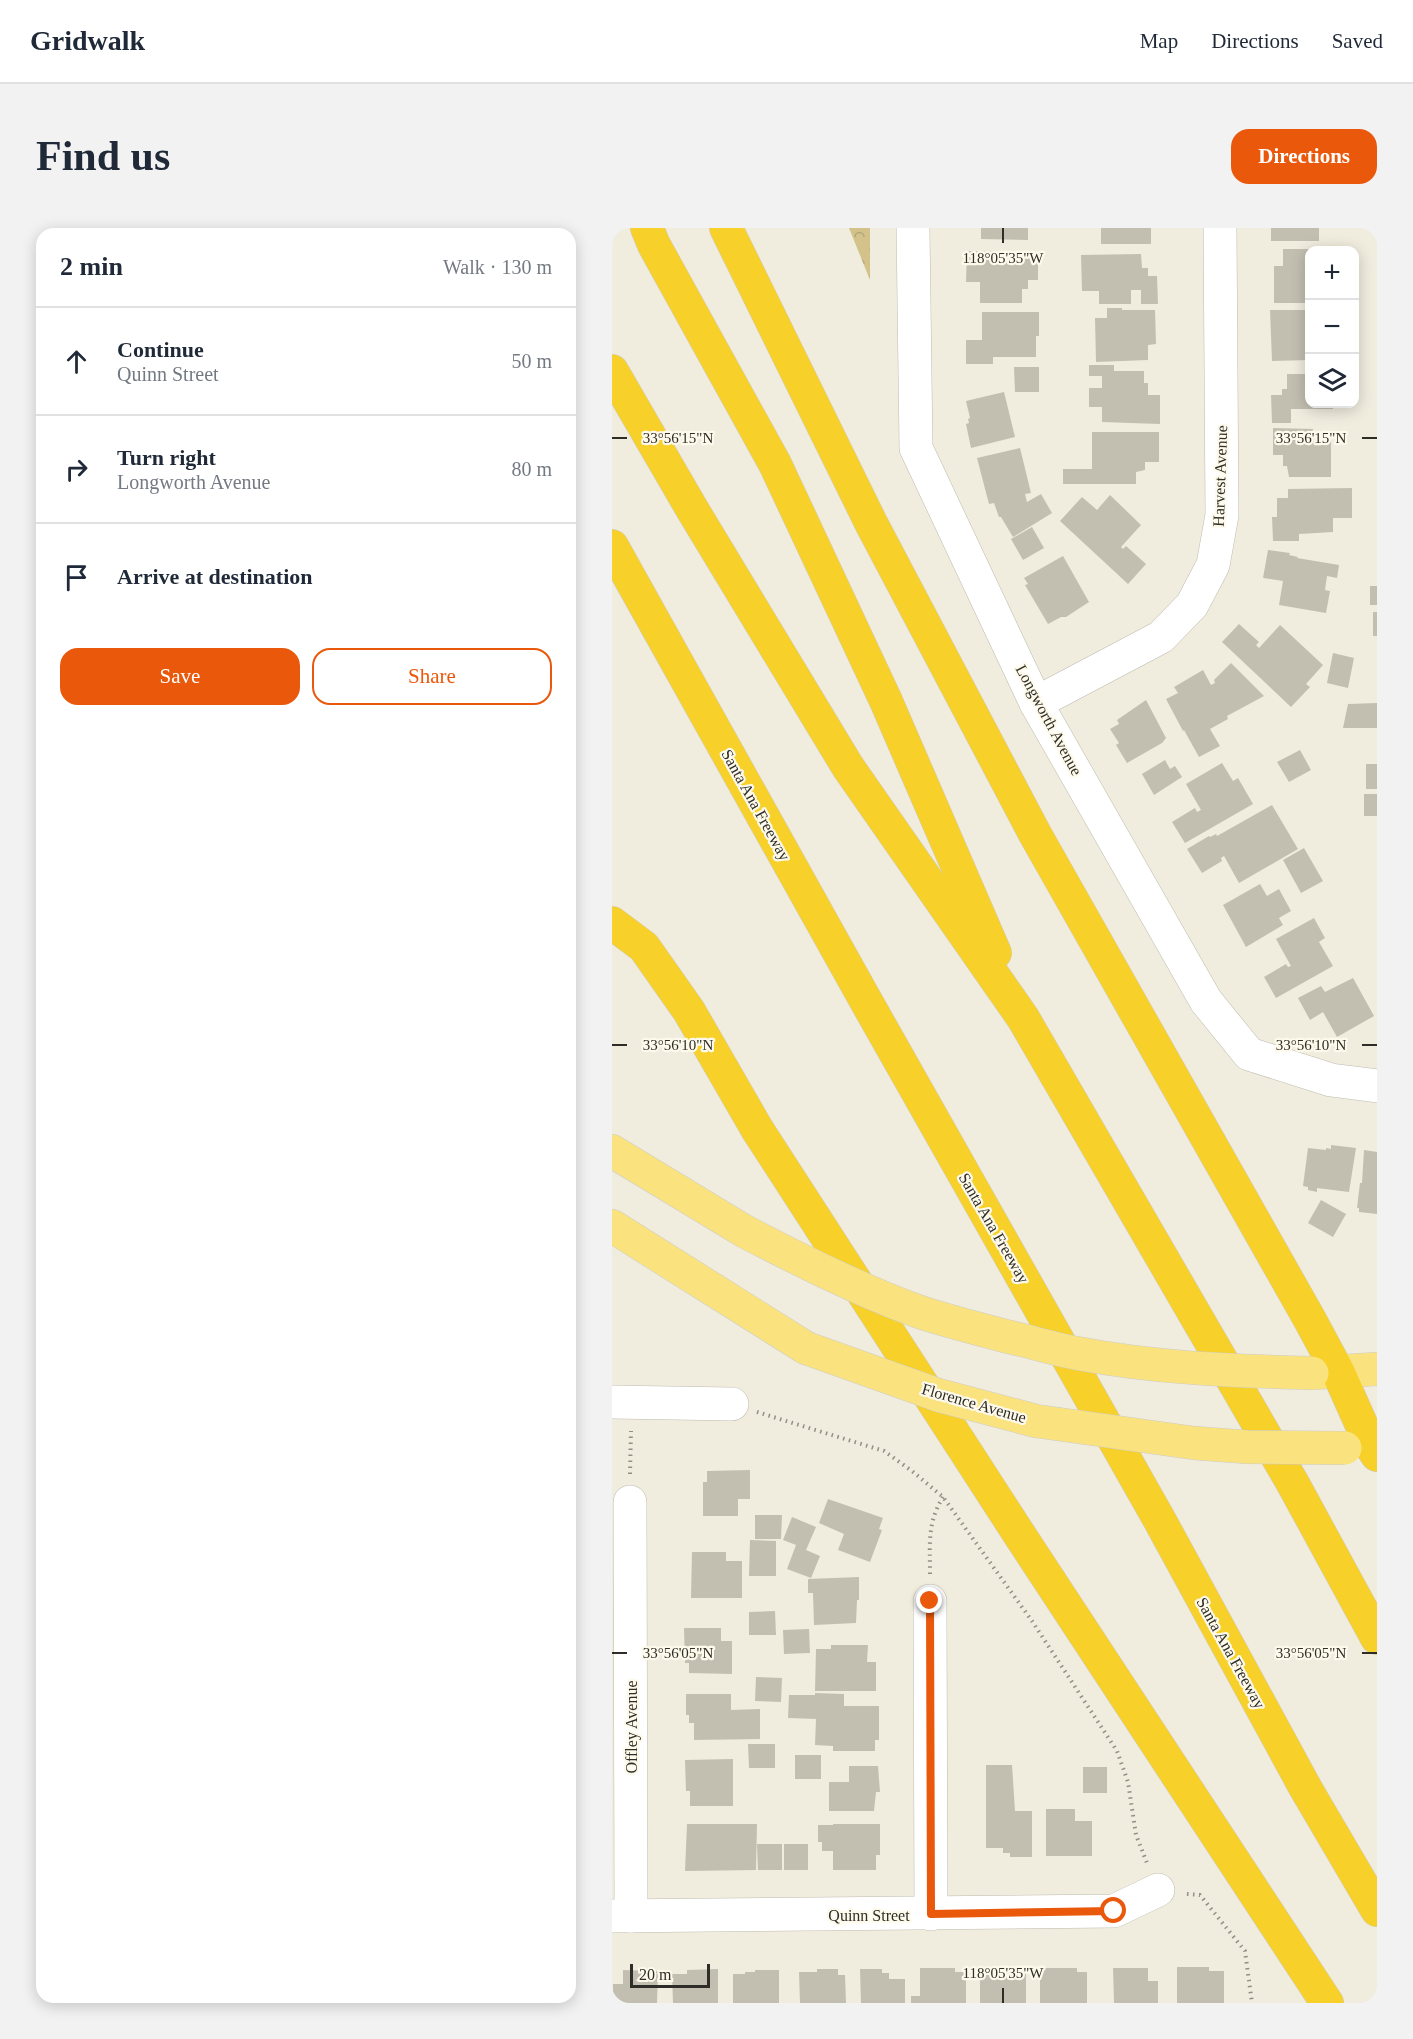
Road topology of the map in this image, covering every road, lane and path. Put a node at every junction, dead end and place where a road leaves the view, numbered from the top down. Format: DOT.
graph roads {
  1 [pos="647,228"];
  2 [pos="726,228"];
  3 [pos="913,228"];
  4 [pos="1220,228"];
  5 [pos="612,371"];
  6 [pos="612,546"];
  7 [pos="1036,703"];
  8 [pos="612,923"];
  9 [pos="1023,1018"];
  10 [pos="1377,1086"];
  11 [pos="612,1151"];
  12 [pos="612,1226"];
  13 [pos="1377,1369"];
  14 [pos="1325,1372"];
  15 [pos="622,1402"];
  16 [pos="732,1404"];
  17 [pos="1367,1449"];
  18 [pos="944,1497"];
  19 [pos="630,1502"];
  20 [pos="930,1601"];
  21 [pos="1377,1638"];
  22 [pos="1158,1890"];
  23 [pos="1377,1910"];
  24 [pos="931,1914"];
  25 [pos="621,1916"];
  26 [pos="1251,2003"];
  27 [pos="1327,2003"];
  1 -- 9 [label="highway"];
  2 -- 14 [label="highway"];
  3 -- 7 [label="street, Longworth Avenue"];
  4 -- 7 [label="street, Harvest Avenue"];
  5 -- 9 [label="highway"];
  6 -- 23 [label="highway, Santa Ana Freeway"];
  7 -- 10 [label="street, Longworth Avenue"];
  8 -- 27 [label="highway"];
  9 -- 21 [label="highway"];
  11 -- 14 [label="main road, bridge"];
  12 -- 17 [label="main road, Florence Avenue, bridge"];
  13 -- 14 [label="main road"];
  14 -- 17 [label="highway"];
  15 -- 16 [label="street"];
  15 -- 19 [label="path"];
  16 -- 18 [label="path"];
  18 -- 20 [label="path"];
  18 -- 22 [label="path"];
  19 -- 25 [label="street, Offley Avenue"];
  20 -- 24 [label="street"];
  22 -- 24 [label="street, Quinn Street"];
  22 -- 26 [label="path"];
  24 -- 25 [label="street, Quinn Street"];
}
